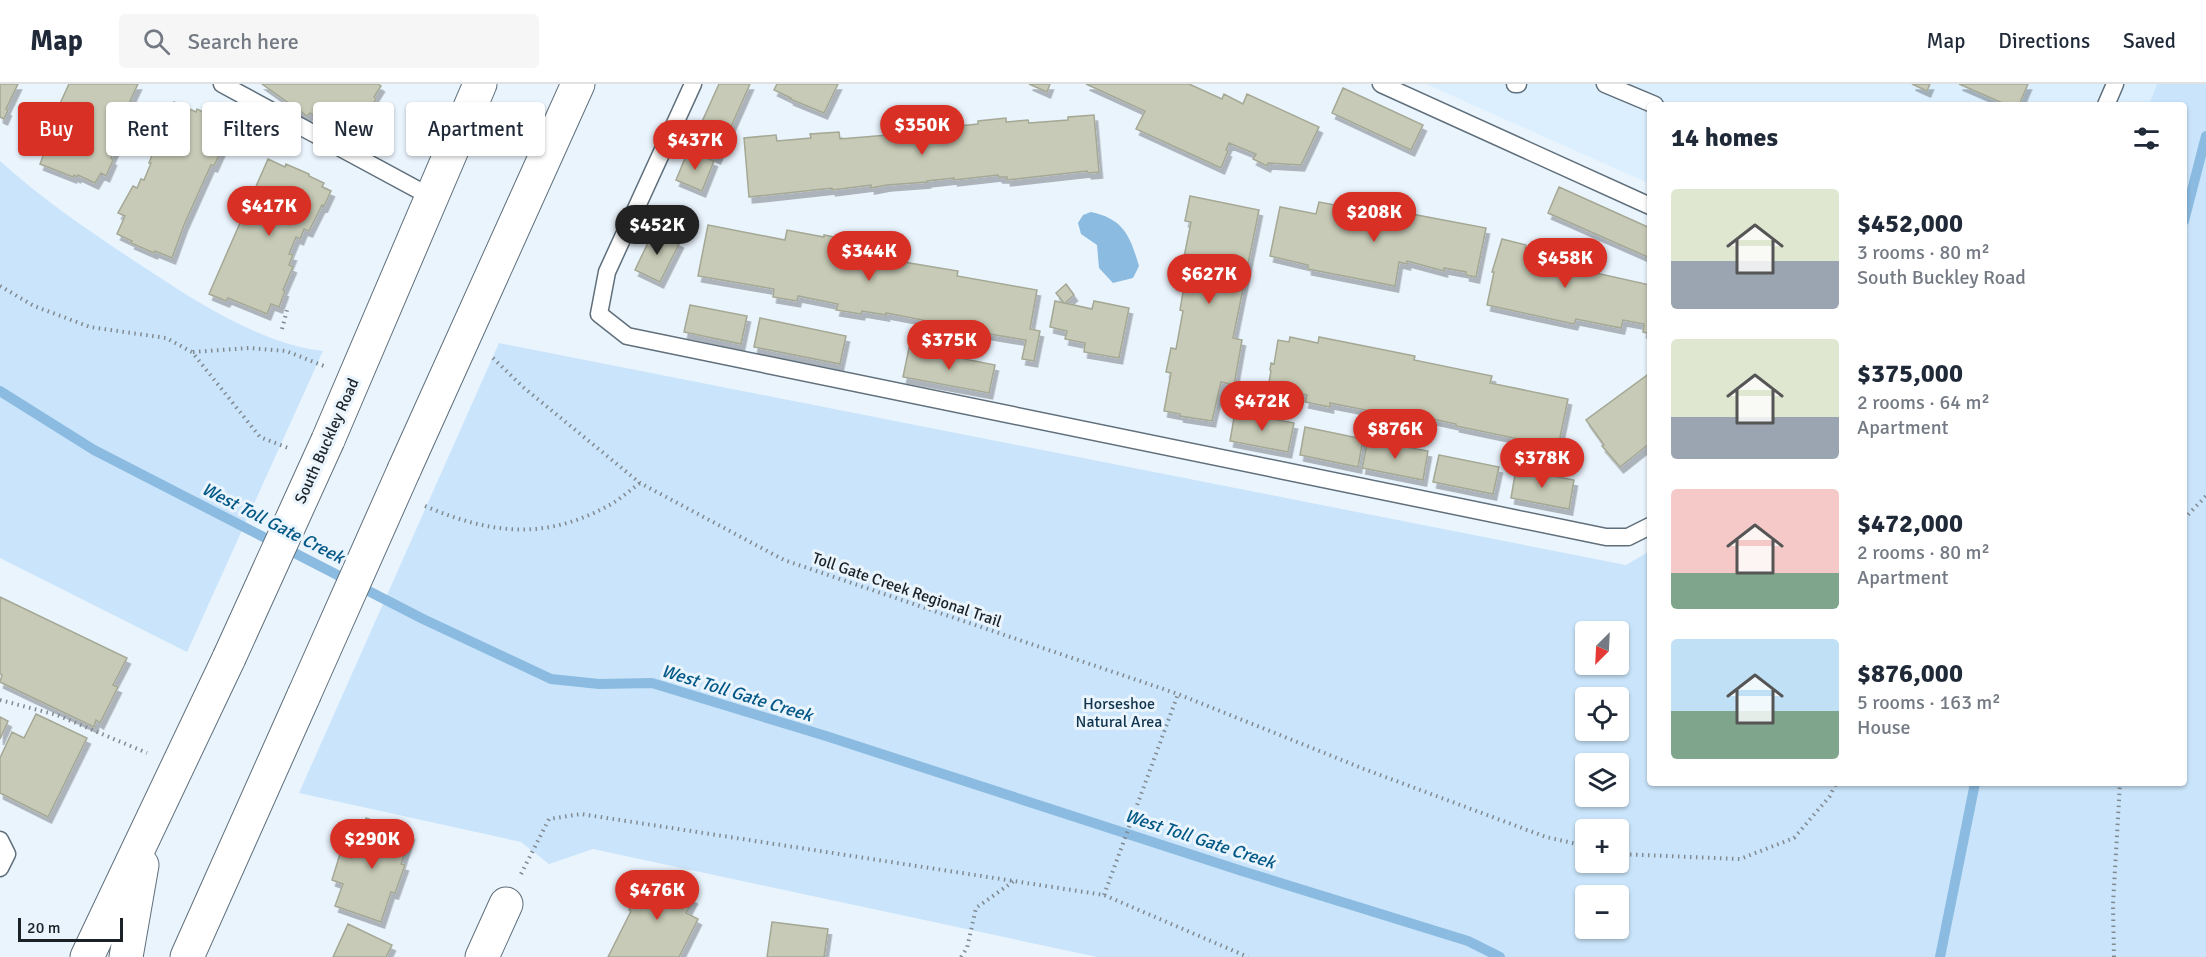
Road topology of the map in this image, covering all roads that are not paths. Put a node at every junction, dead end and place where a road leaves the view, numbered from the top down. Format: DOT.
graph roads {
  1 [pos="222,84"];
  2 [pos="480,84"];
  3 [pos="578,84"];
  4 [pos="693,84"];
  5 [pos="1381,84"];
  6 [pos="1605,84"];
  7 [pos="2115,84"];
  8 [pos="1648,102"];
  9 [pos="2107,102"];
  10 [pos="433,198"];
  11 [pos="1647,205"];
  12 [pos="1647,528"];
  13 [pos="147,831"];
  14 [pos="0,840"];
  15 [pos="0,868"];
  16 [pos="506,904"];
  17 [pos="87,957"];
  18 [pos="126,957"];
  19 [pos="187,957"];
  20 [pos="482,957"];
  1 -- 10 [label="lane"];
  2 -- 10 [label="main road, South Buckley Road"];
  3 -- 19 [label="main road, bridge"];
  4 -- 12 [label="lane"];
  5 -- 11 [label="lane"];
  6 -- 8 [label="lane"];
  7 -- 9 [label="lane"];
  10 -- 13 [label="main road, South Buckley Road, bridge"];
  13 -- 17 [label="main road, South Buckley Road"];
  13 -- 18 [label="main road"];
  14 -- 15 [label="lane"];
  16 -- 20 [label="main road"];
}
